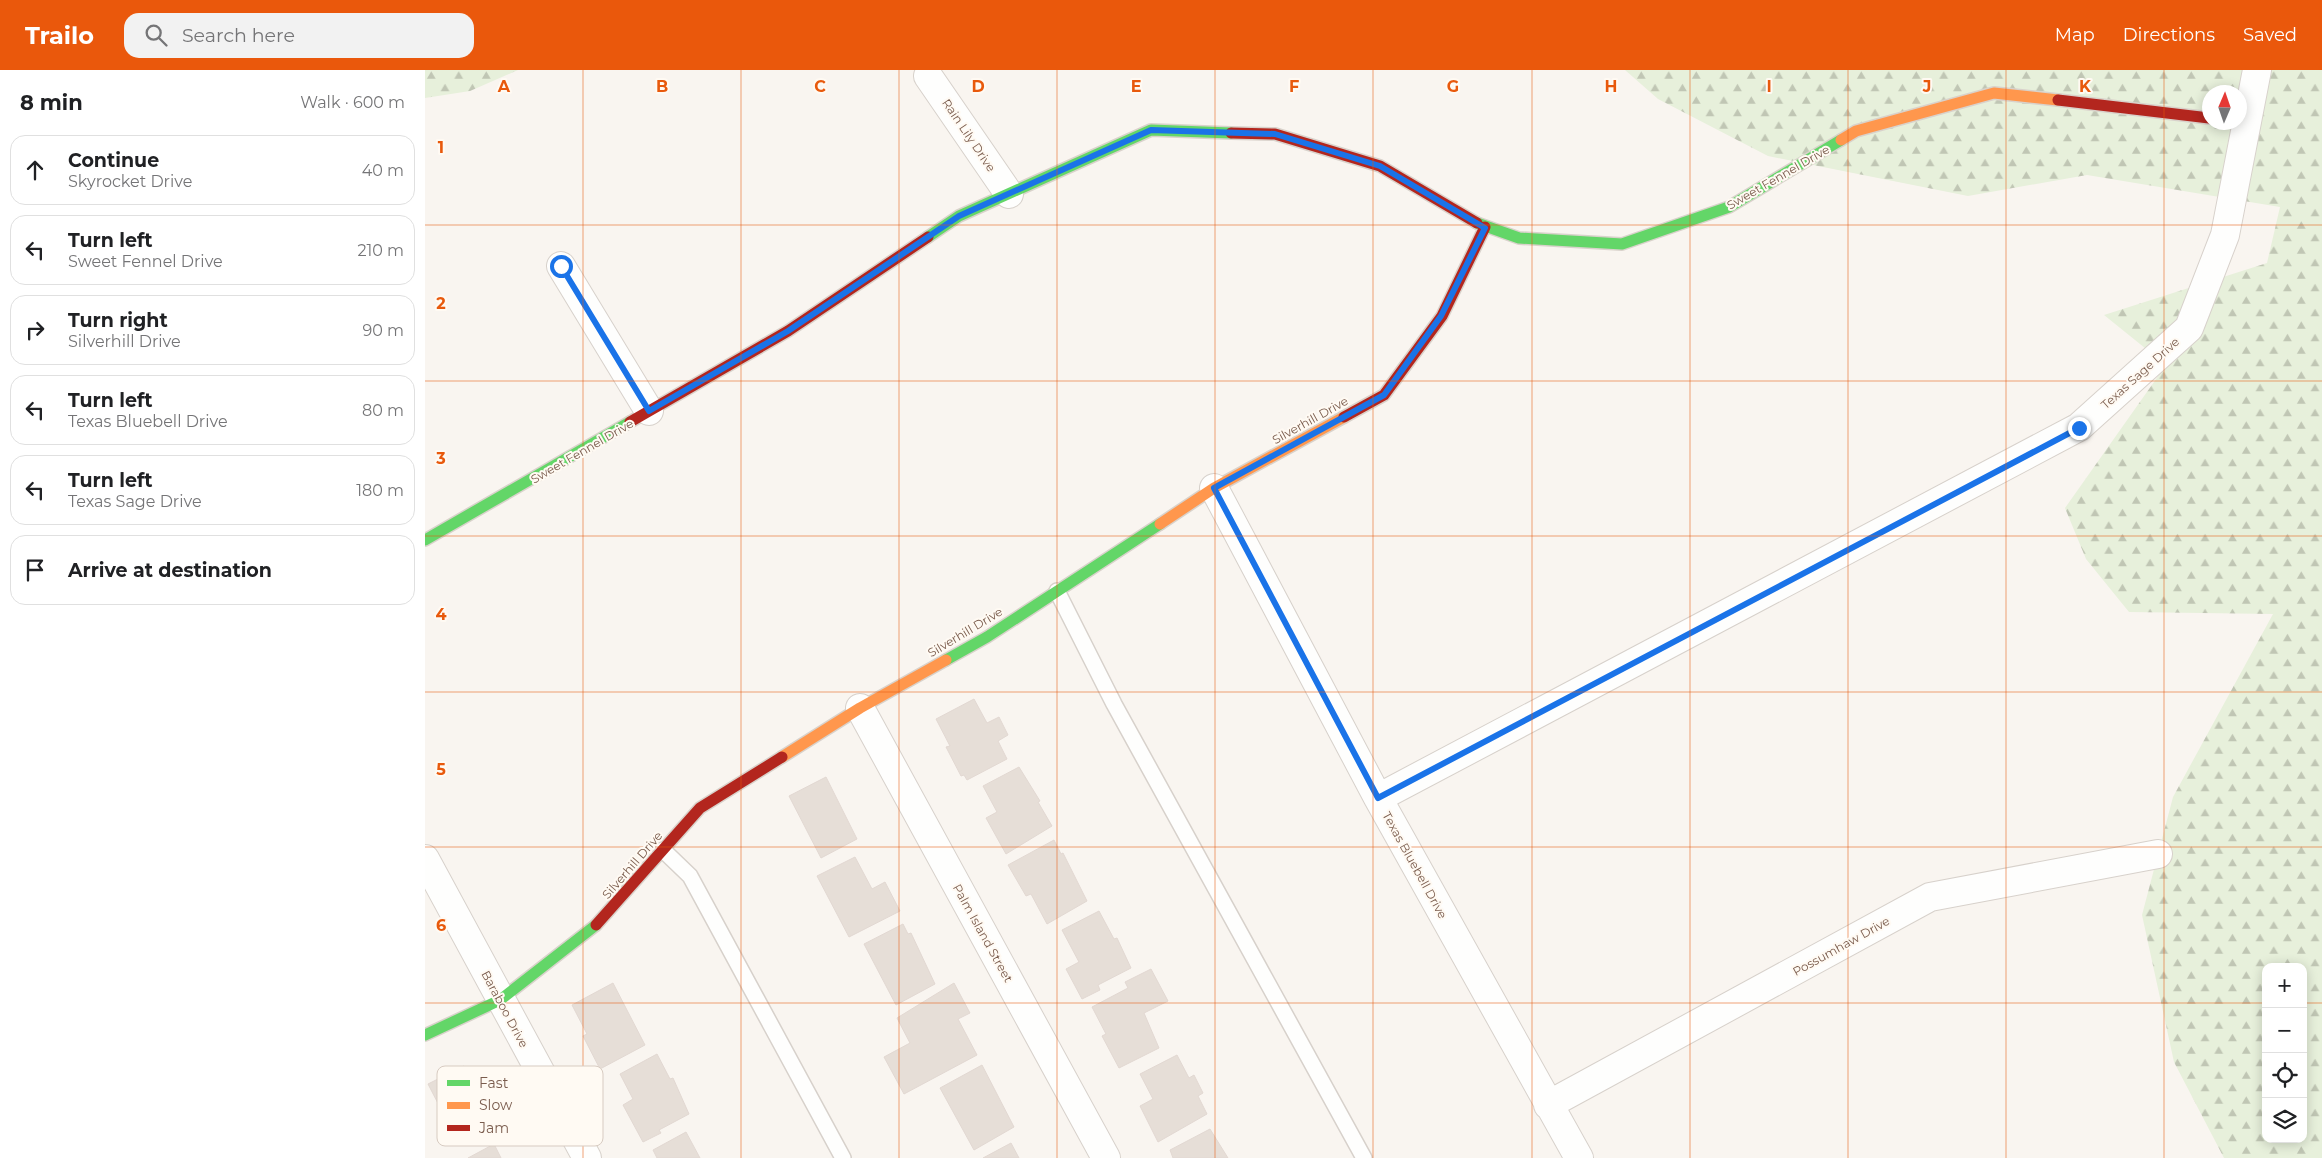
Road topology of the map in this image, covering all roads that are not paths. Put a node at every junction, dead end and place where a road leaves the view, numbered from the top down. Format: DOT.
graph roads {
  1 [pos="2257,70"];
  2 [pos="928,76"];
  3 [pos="2247,106"];
  4 [pos="2202,117"];
  5 [pos="2242,130"];
  6 [pos="1009,194"];
  7 [pos="1485,228"];
  8 [pos="561,266"];
  9 [pos="649,411"];
  10 [pos="1214,488"];
  11 [pos="425,540"];
  12 [pos="1057,591"];
  13 [pos="860,708"];
  14 [pos="1378,798"];
  15 [pos="663,850"];
  16 [pos="2158,854"];
  17 [pos="425,859"];
  18 [pos="500,1000"];
  19 [pos="425,1035"];
  20 [pos="536,1066"];
  21 [pos="1548,1105"];
  22 [pos="580,1146"];
  23 [pos="587,1158"];
  24 [pos="843,1158"];
  25 [pos="1107,1158"];
  26 [pos="1364,1158"];
  27 [pos="1579,1158"];
  1 -- 3 [label="street, Texas Sage Drive"];
  2 -- 6 [label="street, Rain Lily Drive"];
  4 -- 7 [label="street, Sweet Fennel Drive"];
  5 -- 14 [label="street, Texas Sage Drive"];
  6 -- 7 [label="street, Sweet Fennel Drive"];
  6 -- 9 [label="street, Sweet Fennel Drive"];
  7 -- 10 [label="street, Silverhill Drive"];
  8 -- 9 [label="street"];
  9 -- 11 [label="street, Sweet Fennel Drive"];
  10 -- 12 [label="street, Silverhill Drive"];
  10 -- 14 [label="street, Texas Bluebell Drive"];
  12 -- 13 [label="street, Silverhill Drive"];
  12 -- 26 [label="lane"];
  13 -- 15 [label="street, Silverhill Drive"];
  13 -- 25 [label="street, Palm Island Street"];
  14 -- 21 [label="street, Texas Bluebell Drive"];
  15 -- 18 [label="street, Silverhill Drive"];
  15 -- 24 [label="lane"];
  16 -- 21 [label="street, Possumhaw Drive"];
  17 -- 18 [label="street, Baraboo Drive"];
  18 -- 19 [label="street, Silverhill Drive"];
  18 -- 20 [label="street, Baraboo Drive"];
  21 -- 27 [label="street, Texas Bluebell Drive"];
  22 -- 23 [label="street, Baraboo Drive"];
}
